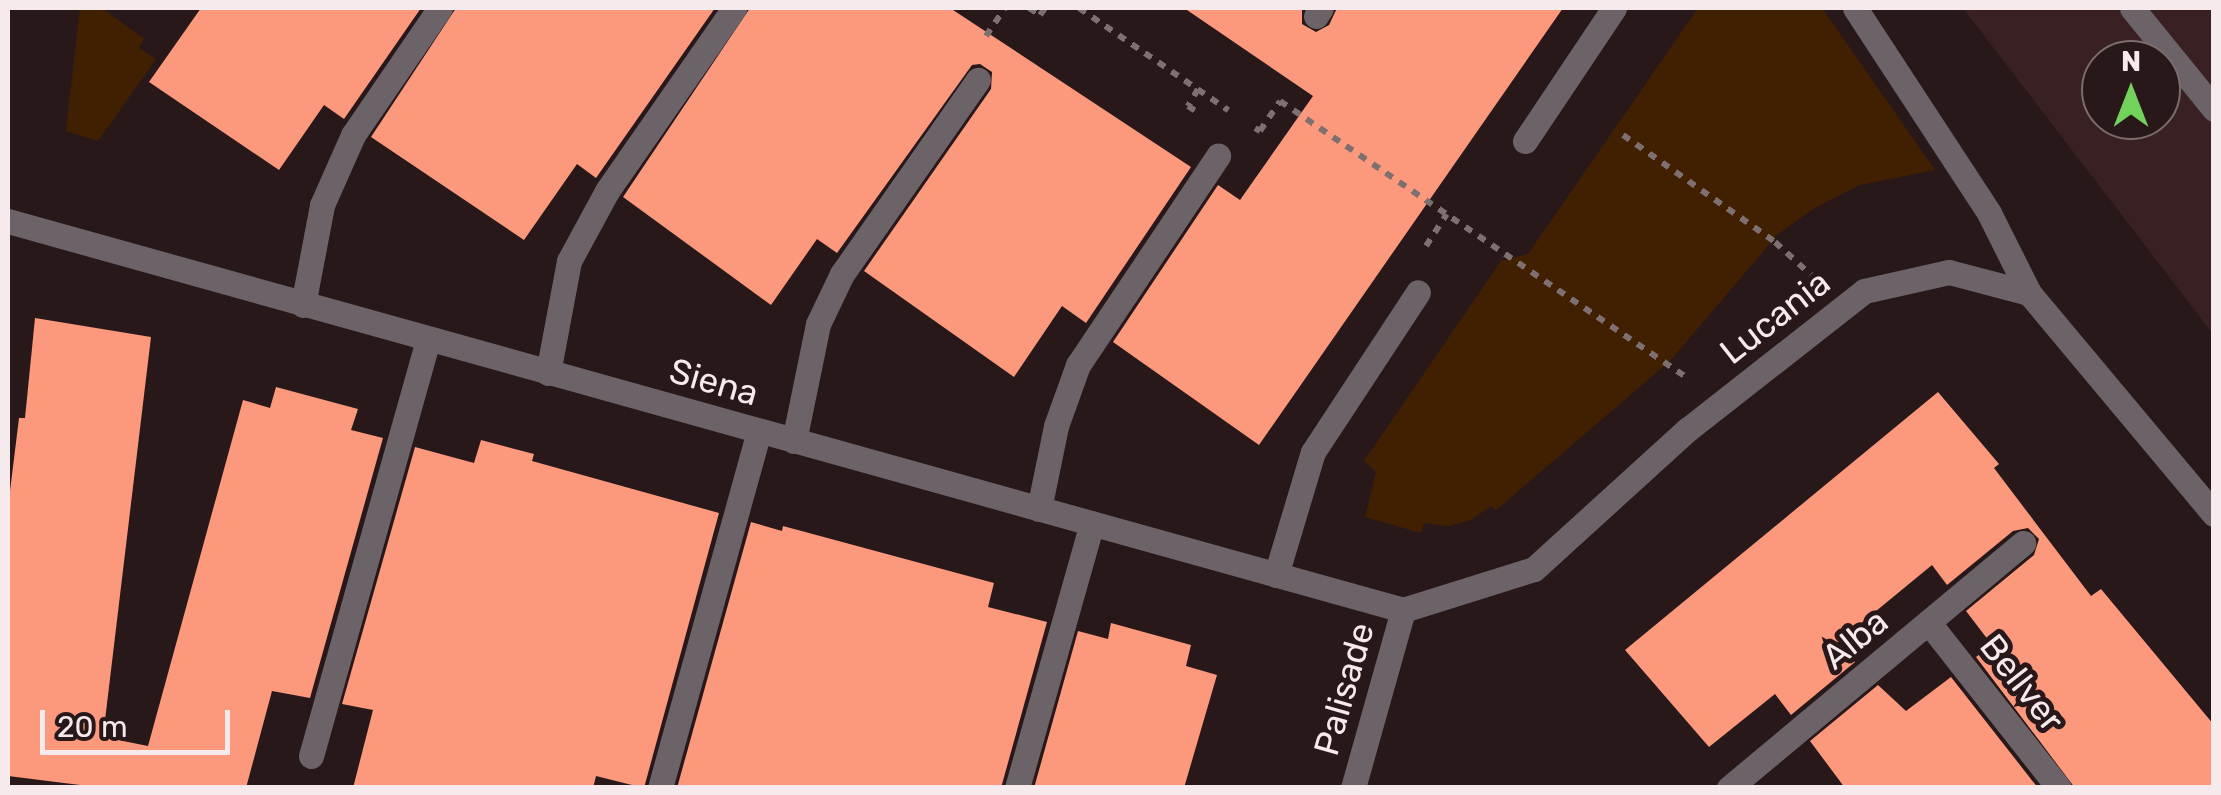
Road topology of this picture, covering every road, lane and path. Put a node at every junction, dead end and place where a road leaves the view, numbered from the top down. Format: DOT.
graph roads {
  1 [pos="440,8"];
  2 [pos="734,8"];
  3 [pos="1028,8"];
  4 [pos="1044,8"];
  5 [pos="1079,8"];
  6 [pos="1614,8"];
  7 [pos="1855,8"];
  8 [pos="2132,8"];
  9 [pos="978,80"];
  10 [pos="2214,109"];
  11 [pos="1623,136"];
  12 [pos="1525,141"];
  13 [pos="1218,156"];
  14 [pos="8,221"];
  15 [pos="1418,292"];
  16 [pos="2028,293"];
  17 [pos="303,305"];
  18 [pos="1845,306"];
  19 [pos="428,340"];
  20 [pos="548,373"];
  21 [pos="1723,402"];
  22 [pos="759,431"];
  23 [pos="794,442"];
  24 [pos="1039,509"];
  25 [pos="2214,514"];
  26 [pos="1092,523"];
  27 [pos="2023,543"];
  28 [pos="1276,575"];
  29 [pos="1402,610"];
  30 [pos="1930,622"];
  31 [pos="311,756"];
  32 [pos="660,788"];
  33 [pos="1017,788"];
  34 [pos="1352,788"];
  35 [pos="1730,788"];
  36 [pos="2059,788"];
  1 -- 17 [label="street"];
  2 -- 20 [label="street"];
  3 -- 4 [label="path"];
  5 -- 21 [label="path"];
  6 -- 12 [label="street"];
  7 -- 16 [label="street"];
  8 -- 10 [label="street"];
  9 -- 23 [label="street"];
  11 -- 18 [label="path"];
  13 -- 24 [label="street"];
  14 -- 17 [label="street, Siena"];
  15 -- 28 [label="street"];
  16 -- 18 [label="street, Lucania"];
  16 -- 25 [label="street"];
  17 -- 19 [label="street, Siena"];
  18 -- 21 [label="street, Lucania"];
  19 -- 20 [label="street, Siena"];
  19 -- 31 [label="street"];
  20 -- 22 [label="street, Siena"];
  21 -- 29 [label="street, Lucania"];
  22 -- 23 [label="street, Siena"];
  22 -- 32 [label="street"];
  23 -- 24 [label="street, Siena"];
  24 -- 26 [label="street, Siena"];
  26 -- 28 [label="street, Siena"];
  26 -- 33 [label="street"];
  27 -- 30 [label="street, Alba"];
  28 -- 29 [label="street, Siena"];
  29 -- 34 [label="street, Palisade"];
  30 -- 35 [label="street, Alba"];
  30 -- 36 [label="street, Bellver"];
}
